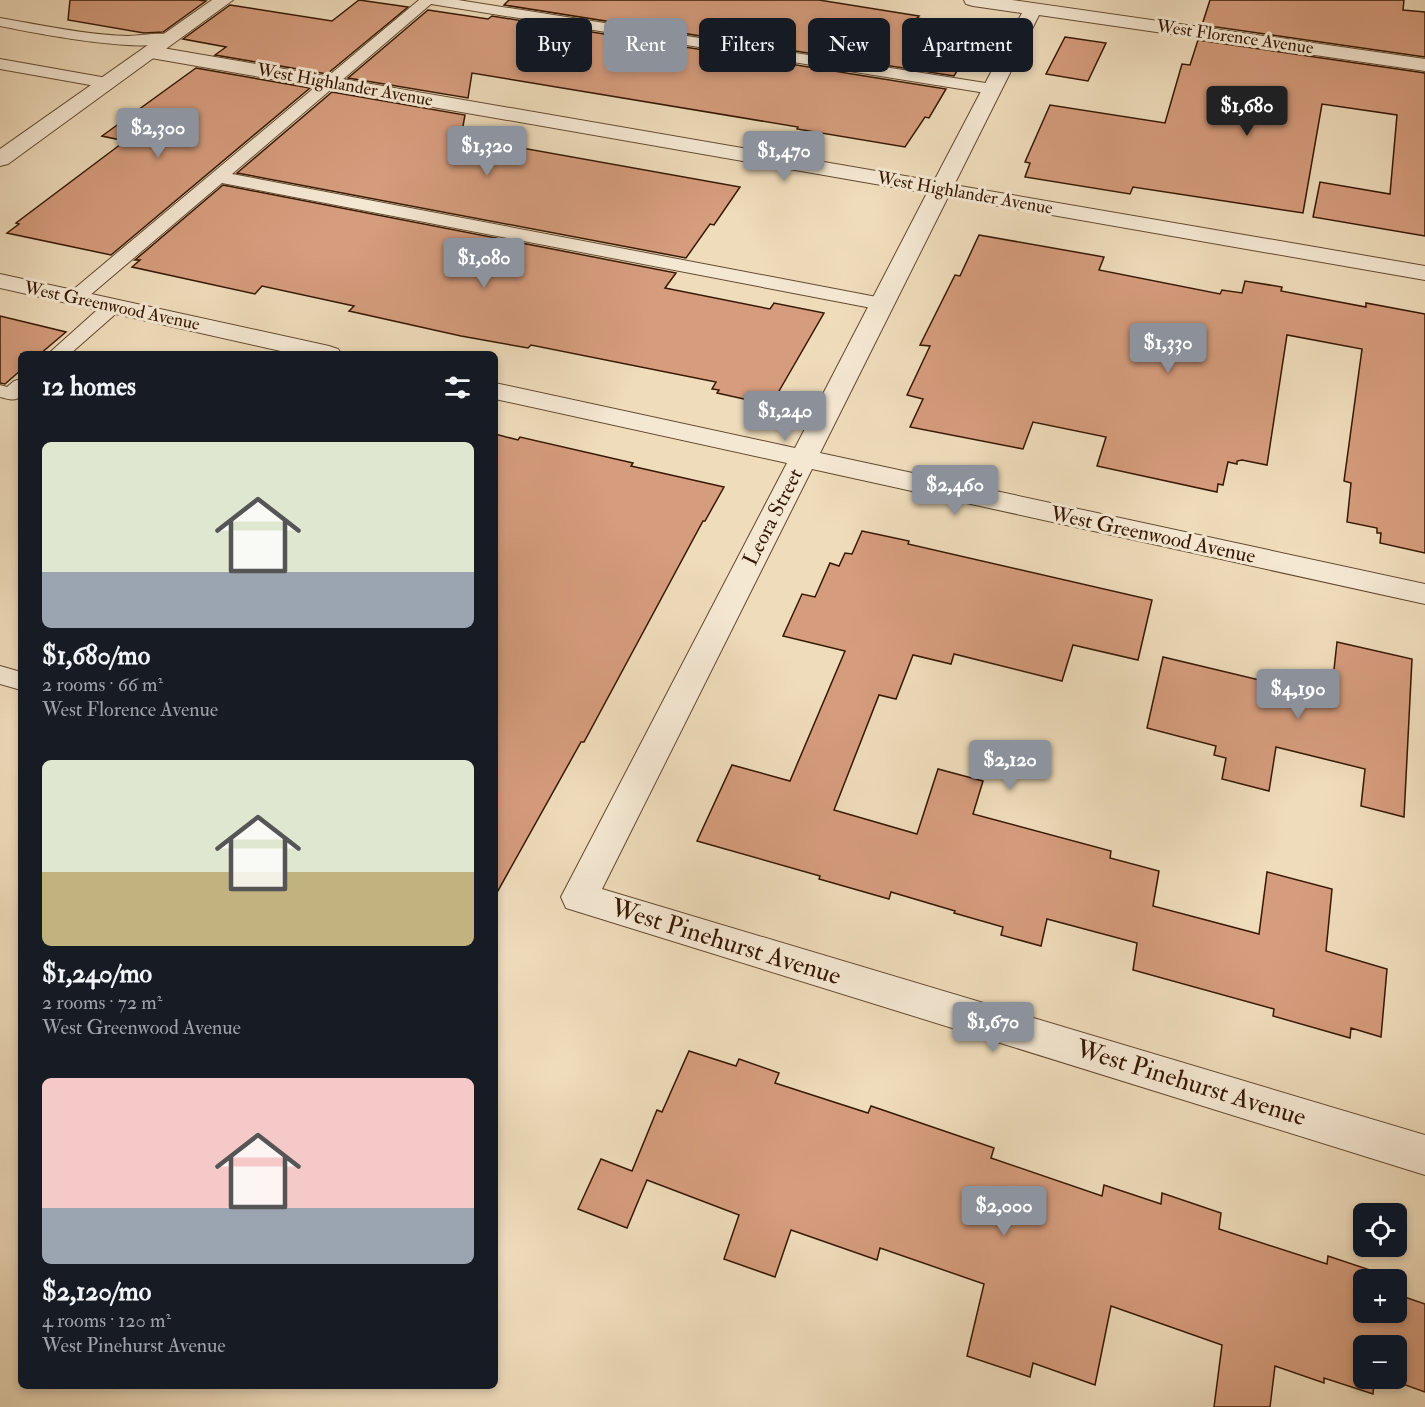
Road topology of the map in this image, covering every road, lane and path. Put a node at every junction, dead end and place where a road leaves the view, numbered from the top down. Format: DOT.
graph roads {
  1 [pos="224,0"];
  2 [pos="429,0"];
  3 [pos="973,0"];
  4 [pos="1033,9"];
  5 [pos="0,22"];
  6 [pos="170,38"];
  7 [pos="151,52"];
  8 [pos="0,64"];
  9 [pos="1425,65"];
  10 [pos="107,83"];
  11 [pos="330,83"];
  12 [pos="992,89"];
  13 [pos="0,159"];
  14 [pos="218,177"];
  15 [pos="941,189"];
  16 [pos="1425,273"];
  17 [pos="0,281"];
  18 [pos="75,298"];
  19 [pos="882,304"];
  20 [pos="113,306"];
  21 [pos="61,351"];
  22 [pos="316,351"];
  23 [pos="18,388"];
  24 [pos="0,391"];
  25 [pos="498,393"];
  26 [pos="802,459"];
  27 [pos="1425,594"];
  28 [pos="0,675"];
  29 [pos="18,680"];
  30 [pos="579,897"];
  31 [pos="1425,1155"];
  1 -- 6 [label="street"];
  2 -- 11 [label="lane"];
  2 -- 12 [label="lane"];
  3 -- 4 [label="street, West Florence Avenue"];
  4 -- 9 [label="street, West Florence Avenue"];
  4 -- 12 [label="street, Leora Street"];
  5 -- 6 [label="lane"];
  6 -- 7 [label="street"];
  7 -- 10 [label="street"];
  7 -- 11 [label="street, West Highlander Avenue"];
  8 -- 10 [label="lane"];
  10 -- 13 [label="street"];
  11 -- 14 [label="lane"];
  11 -- 15 [label="street, West Highlander Avenue"];
  12 -- 15 [label="street, Leora Street"];
  14 -- 18 [label="lane"];
  14 -- 19 [label="lane"];
  15 -- 16 [label="street, West Highlander Avenue"];
  15 -- 19 [label="street, Leora Street"];
  17 -- 18 [label="street, West Greenwood Avenue"];
  18 -- 20 [label="street, West Greenwood Avenue"];
  19 -- 26 [label="street, Leora Street"];
  20 -- 21 [label="lane"];
  20 -- 22 [label="street, West Greenwood Avenue"];
  23 -- 24 [label="lane"];
  25 -- 26 [label="street, West Greenwood Avenue"];
  26 -- 27 [label="street, West Greenwood Avenue"];
  26 -- 30 [label="street, Leora Street"];
  28 -- 29 [label="lane"];
  30 -- 31 [label="street, West Pinehurst Avenue"];
}
